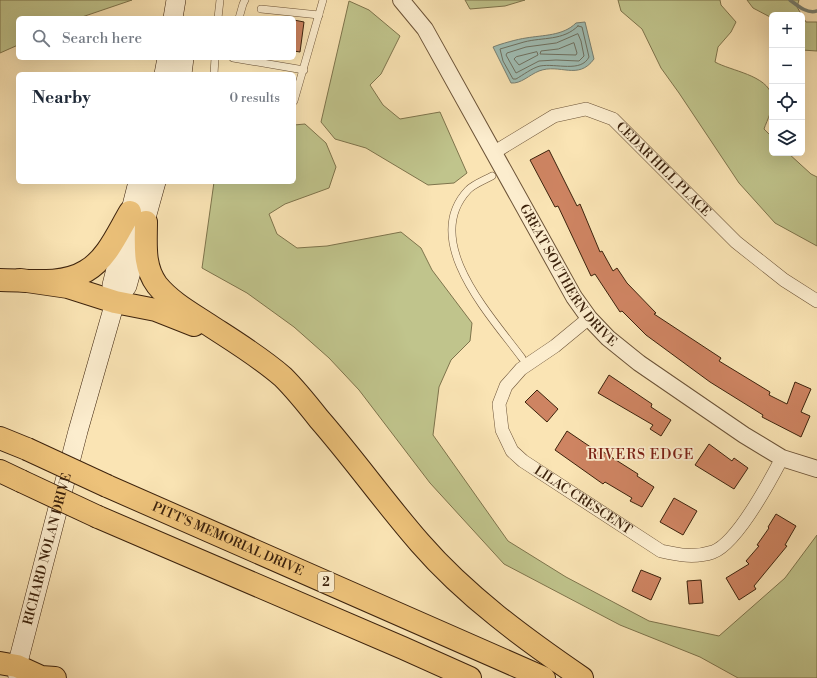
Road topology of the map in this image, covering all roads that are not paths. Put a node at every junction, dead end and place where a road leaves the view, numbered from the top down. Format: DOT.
graph roads {
  1 [pos="176,0"];
  2 [pos="188,0"];
  3 [pos="220,0"];
  4 [pos="245,0"];
  5 [pos="323,0"];
  6 [pos="401,0"];
  7 [pos="261,9"];
  8 [pos="319,15"];
  9 [pos="173,16"];
  10 [pos="187,16"];
  11 [pos="218,16"];
  12 [pos="240,16"];
  13 [pos="167,60"];
  14 [pos="184,60"];
  15 [pos="215,60"];
  16 [pos="245,60"];
  17 [pos="304,70"];
  18 [pos="164,72"];
  19 [pos="182,72"];
  20 [pos="214,72"];
  21 [pos="296,94"];
  22 [pos="493,153"];
  23 [pos="492,176"];
  24 [pos="138,184"];
  25 [pos="155,184"];
  26 [pos="138,217"];
  27 [pos="10,280"];
  28 [pos="817,301"];
  29 [pos="115,302"];
  30 [pos="589,318"];
  31 [pos="239,344"];
  32 [pos="522,358"];
  33 [pos="0,438"];
  34 [pos="782,458"];
  35 [pos="817,469"];
  36 [pos="0,471"];
  37 [pos="11,671"];
  38 [pos="55,678"];
  39 [pos="470,678"];
  40 [pos="544,678"];
  41 [pos="582,678"];
  1 -- 9 [label="main road"];
  2 -- 10 [label="main road"];
  3 -- 11 [label="lane"];
  4 -- 12 [label="lane"];
  5 -- 8 [label="lane"];
  6 -- 22 [label="street, GREAT SOUTHERN DRIVE"];
  7 -- 8 [label="lane"];
  8 -- 17 [label="lane"];
  13 -- 18 [label="main road"];
  14 -- 19 [label="main road"];
  15 -- 20 [label="lane"];
  16 -- 17 [label="lane"];
  17 -- 21 [label="lane"];
  22 -- 28 [label="street, CEDAR HILL PLACE"];
  22 -- 30 [label="street, GREAT SOUTHERN DRIVE"];
  23 -- 32 [label="lane"];
  24 -- 26 [label="main road"];
  25 -- 26 [label="main road"];
  26 -- 27 [label="highway"];
  26 -- 29 [label="main road"];
  26 -- 31 [label="highway"];
  27 -- 29 [label="highway"];
  29 -- 31 [label="highway"];
  29 -- 37 [label="main road, RICHARD NOLAN DRIVE"];
  30 -- 34 [label="street, GREAT SOUTHERN DRIVE"];
  30 -- 34 [label="street, LILAC CRESCENT"];
  31 -- 41 [label="highway"];
  33 -- 40 [label="highway, PITT'S MEMORIAL DRIVE / 2, bridge"];
  34 -- 35 [label="street, GREAT SOUTHERN DRIVE"];
  36 -- 39 [label="highway, 2, bridge"];
  37 -- 38 [label="highway"];
}
